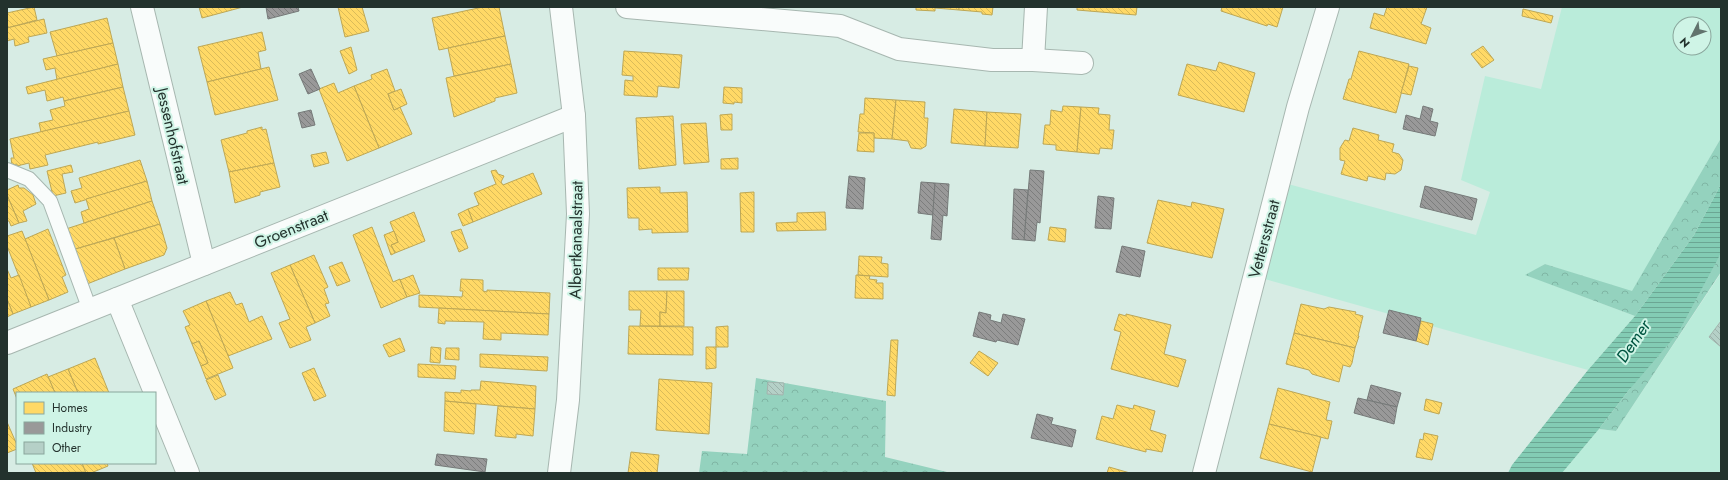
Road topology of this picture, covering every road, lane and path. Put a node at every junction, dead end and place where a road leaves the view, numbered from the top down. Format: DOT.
graph roads {
  1 [pos="142,7"];
  2 [pos="561,7"];
  3 [pos="626,7"];
  4 [pos="1036,7"];
  5 [pos="1328,7"];
  6 [pos="1033,60"];
  7 [pos="1082,62"];
  8 [pos="574,116"];
  9 [pos="7,170"];
  10 [pos="204,264"];
  11 [pos="118,299"];
  12 [pos="90,310"];
  13 [pos="7,343"];
  14 [pos="155,392"];
  15 [pos="156,393"];
  16 [pos="188,473"];
  17 [pos="559,473"];
  18 [pos="1204,473"];
  1 -- 10 [label="street, Jessenhofstraat"];
  2 -- 8 [label="street, Albertkanaalstraat"];
  3 -- 6 [label="street"];
  4 -- 6 [label="street"];
  5 -- 18 [label="street, Vettersstraat"];
  6 -- 7 [label="street"];
  8 -- 10 [label="street, Groenstraat"];
  8 -- 17 [label="street, Albertkanaalstraat"];
  9 -- 12 [label="lane"];
  10 -- 11 [label="street, Groenstraat"];
  11 -- 12 [label="street, Groenstraat"];
  11 -- 14 [label="street"];
  12 -- 13 [label="street, Groenstraat"];
  15 -- 16 [label="street"];
}
